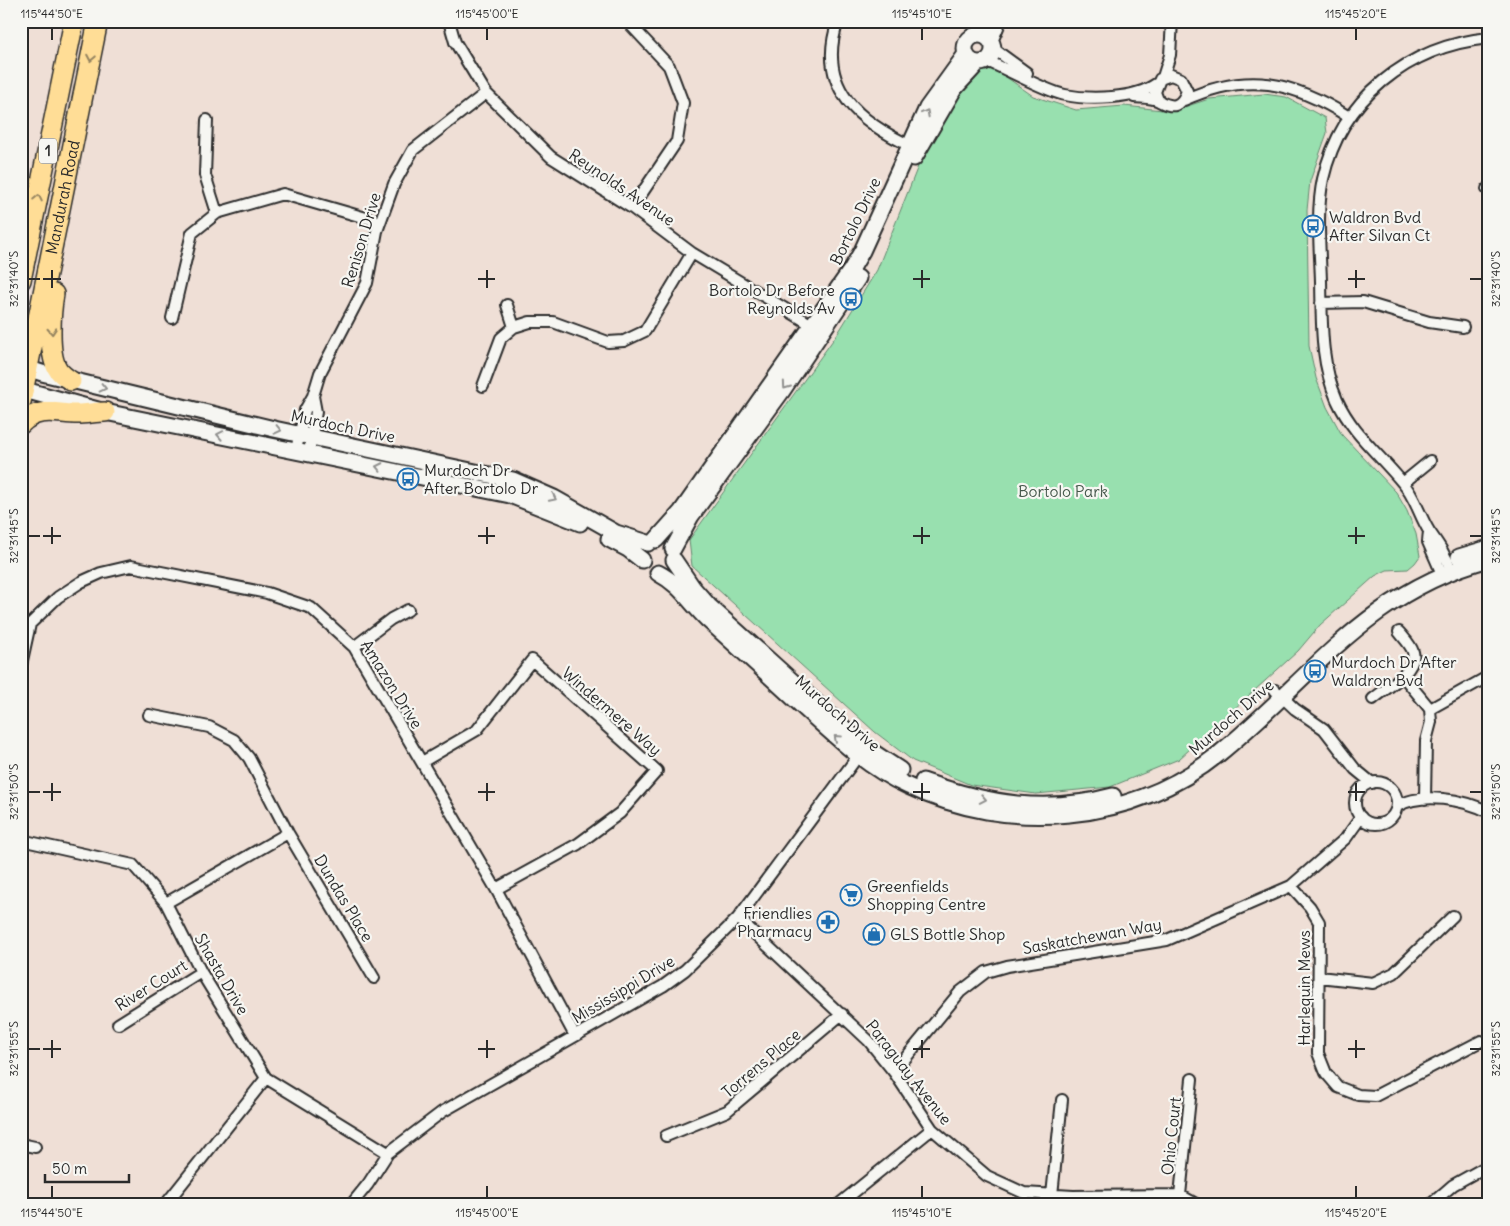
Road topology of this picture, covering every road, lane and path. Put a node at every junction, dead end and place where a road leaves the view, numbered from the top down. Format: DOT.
graph roads {
  1 [pos="74,21"];
  2 [pos="98,21"];
  3 [pos="448,21"];
  4 [pos="627,21"];
  5 [pos="838,21"];
  6 [pos="986,21"];
  7 [pos="998,21"];
  8 [pos="1172,21"];
  9 [pos="1489,38"];
  10 [pos="982,50"];
  11 [pos="1170,55"];
  12 [pos="1183,80"];
  13 [pos="1160,81"];
  14 [pos="1214,88"];
  15 [pos="486,93"];
  16 [pos="1127,95"];
  17 [pos="1158,100"];
  18 [pos="1184,100"];
  19 [pos="1349,117"];
  20 [pos="207,120"];
  21 [pos="914,148"];
  22 [pos="632,208"];
  23 [pos="217,213"];
  24 [pos="380,222"];
  25 [pos="56,231"];
  26 [pos="692,253"];
  27 [pos="21,280"];
  28 [pos="1321,303"];
  29 [pos="507,305"];
  30 [pos="172,318"];
  31 [pos="514,327"];
  32 [pos="1463,327"];
  33 [pos="818,328"];
  34 [pos="25,367"];
  35 [pos="71,381"];
  36 [pos="484,386"];
  37 [pos="22,394"];
  38 [pos="105,412"];
  39 [pos="21,424"];
  40 [pos="304,444"];
  41 [pos="1430,460"];
  42 [pos="1403,482"];
  43 [pos="652,542"];
  44 [pos="1489,548"];
  45 [pos="674,555"];
  46 [pos="1489,559"];
  47 [pos="642,560"];
  48 [pos="1445,567"];
  49 [pos="658,572"];
  50 [pos="408,610"];
  51 [pos="1398,632"];
  52 [pos="354,647"];
  53 [pos="21,665"];
  54 [pos="1403,676"];
  55 [pos="1489,676"];
  56 [pos="1278,693"];
  57 [pos="1373,698"];
  58 [pos="1430,708"];
  59 [pos="149,715"];
  60 [pos="862,752"];
  61 [pos="422,762"];
  62 [pos="1372,783"];
  63 [pos="1425,799"];
  64 [pos="1397,806"];
  65 [pos="1489,812"];
  66 [pos="1361,817"];
  67 [pos="288,834"];
  68 [pos="21,840"];
  69 [pos="1291,886"];
  70 [pos="496,889"];
  71 [pos="166,903"];
  72 [pos="1453,916"];
  73 [pos="738,918"];
  74 [pos="201,972"];
  75 [pos="1319,977"];
  76 [pos="374,978"];
  77 [pos="842,1014"];
  78 [pos="118,1024"];
  79 [pos="575,1036"];
  80 [pos="1481,1041"];
  81 [pos="894,1072"];
  82 [pos="266,1078"];
  83 [pos="1192,1079"];
  84 [pos="1062,1100"];
  85 [pos="932,1129"];
  86 [pos="666,1136"];
  87 [pos="21,1144"];
  88 [pos="35,1147"];
  89 [pos="388,1153"];
  90 [pos="1489,1164"];
  91 [pos="1052,1195"];
  92 [pos="1180,1196"];
  93 [pos="165,1205"];
  94 [pos="351,1205"];
  95 [pos="838,1205"];
  96 [pos="1198,1205"];
  97 [pos="1430,1205"];
  27 -- 1 [label="highway, Mandurah Road / 1, one-way"];
  2 -- 25 [label="highway, Mandurah Road / 1, one-way"];
  3 -- 15 [label="street, Reynolds Avenue"];
  4 -- 22 [label="street"];
  5 -- 21 [label="street"];
  6 -- 10 [label="main road, Bortolo Drive"];
  7 -- 10 [label="main road, Bortolo Drive"];
  8 -- 11 [label="street"];
  9 -- 19 [label="street"];
  10 -- 16 [label="street"];
  10 -- 21 [label="main road, Bortolo Drive"];
  11 -- 12 [label="street"];
  11 -- 13 [label="street"];
  12 -- 13 [label="street"];
  12 -- 14 [label="street"];
  12 -- 18 [label="street"];
  13 -- 16 [label="street"];
  13 -- 17 [label="street"];
  14 -- 18 [label="street"];
  14 -- 19 [label="street"];
  15 -- 22 [label="street, Reynolds Avenue"];
  15 -- 24 [label="street, Renison Drive"];
  16 -- 17 [label="street"];
  17 -- 18 [label="street"];
  19 -- 28 [label="street"];
  20 -- 23 [label="street"];
  21 -- 33 [label="main road, Bortolo Drive"];
  22 -- 26 [label="street, Reynolds Avenue"];
  23 -- 24 [label="street"];
  23 -- 30 [label="street"];
  24 -- 40 [label="street, Renison Drive"];
  25 -- 34 [label="highway, Mandurah Road / 1"];
  25 -- 35 [label="highway, one-way"];
  26 -- 31 [label="street"];
  26 -- 33 [label="street, Reynolds Avenue"];
  28 -- 32 [label="street"];
  28 -- 42 [label="street"];
  29 -- 31 [label="street"];
  31 -- 36 [label="street"];
  33 -- 43 [label="main road, Bortolo Drive"];
  33 -- 45 [label="main road, Bortolo Drive, one-way"];
  34 -- 35 [label="main road, Murdoch Drive"];
  34 -- 37 [label="highway, Mandurah Road / 1"];
  35 -- 40 [label="main road, Murdoch Drive, one-way"];
  37 -- 38 [label="main road, Murdoch Drive"];
  38 -- 39 [label="highway"];
  40 -- 38 [label="main road, Murdoch Drive, one-way"];
  40 -- 43 [label="main road, Murdoch Drive, one-way"];
  47 -- 40 [label="main road, Murdoch Drive, one-way"];
  41 -- 42 [label="street"];
  42 -- 48 [label="street"];
  43 -- 45 [label="main road, Murdoch Drive"];
  43 -- 47 [label="main road"];
  44 -- 48 [label="main road, Murdoch Drive"];
  45 -- 49 [label="main road"];
  45 -- 60 [label="main road, Murdoch Drive"];
  46 -- 48 [label="main road, Murdoch Drive"];
  47 -- 49 [label="main road, Murdoch Drive"];
  48 -- 56 [label="main road, Murdoch Drive"];
  60 -- 49 [label="main road, Murdoch Drive, one-way"];
  50 -- 52 [label="street"];
  51 -- 54 [label="street"];
  52 -- 53 [label="street, Amazon Drive"];
  52 -- 61 [label="street, Amazon Drive"];
  54 -- 57 [label="street"];
  54 -- 58 [label="street"];
  55 -- 58 [label="street"];
  56 -- 60 [label="main road, Murdoch Drive"];
  56 -- 62 [label="street"];
  58 -- 63 [label="street"];
  59 -- 67 [label="street, Dundas Place"];
  60 -- 73 [label="street, Mississippi Drive"];
  61 -- 70 [label="street, Amazon Drive"];
  61 -- 70 [label="street, Windermere Way"];
  62 -- 64 [label="street"];
  62 -- 66 [label="street"];
  63 -- 64 [label="street"];
  63 -- 65 [label="street"];
  64 -- 66 [label="street"];
  66 -- 69 [label="street, Saskatchewan Way"];
  67 -- 71 [label="street"];
  67 -- 76 [label="street, Dundas Place"];
  68 -- 71 [label="street, Shasta Drive"];
  69 -- 75 [label="street, Harlequin Mews"];
  69 -- 81 [label="street, Saskatchewan Way"];
  70 -- 79 [label="street, Amazon Drive"];
  71 -- 74 [label="street, Shasta Drive"];
  72 -- 75 [label="street"];
  73 -- 77 [label="street, Paraguay Avenue"];
  73 -- 79 [label="street, Mississippi Drive"];
  74 -- 78 [label="street, River Court"];
  74 -- 82 [label="street, Shasta Drive"];
  75 -- 80 [label="street, Harlequin Mews"];
  77 -- 81 [label="street, Paraguay Avenue"];
  77 -- 86 [label="street, Torrens Place"];
  79 -- 89 [label="street, Mississippi Drive"];
  81 -- 85 [label="street, Paraguay Avenue"];
  82 -- 89 [label="street, Shasta Drive"];
  82 -- 93 [label="street"];
  83 -- 92 [label="street, Ohio Court"];
  84 -- 91 [label="street"];
  85 -- 91 [label="street, Paraguay Avenue"];
  85 -- 95 [label="street"];
  87 -- 88 [label="street"];
  89 -- 94 [label="street, Mississippi Drive"];
  90 -- 97 [label="street"];
  91 -- 92 [label="street, Paraguay Avenue"];
  92 -- 96 [label="street, Paraguay Avenue"];
}
